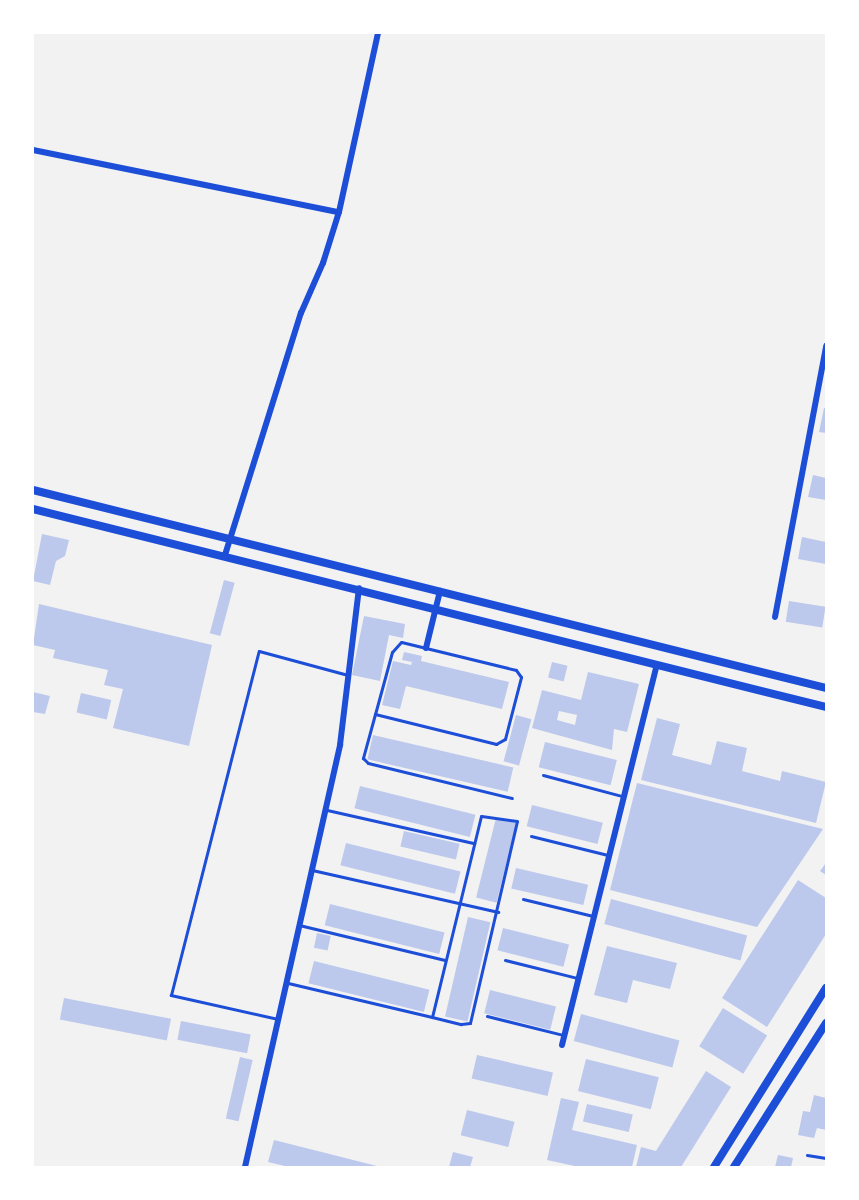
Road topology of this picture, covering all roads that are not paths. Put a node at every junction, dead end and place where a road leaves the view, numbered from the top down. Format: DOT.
graph roads {
  1 [pos="378,33"];
  2 [pos="33,150"];
  3 [pos="339,212"];
  4 [pos="826,346"];
  5 [pos="33,490"];
  6 [pos="33,509"];
  7 [pos="229,538"];
  8 [pos="225,555"];
  9 [pos="359,588"];
  10 [pos="440,591"];
  11 [pos="436,608"];
  12 [pos="775,617"];
  13 [pos="426,648"];
  14 [pos="657,665"];
  15 [pos="348,675"];
  16 [pos="826,688"];
  17 [pos="826,707"];
  18 [pos="375,714"];
  19 [pos="543,775"];
  20 [pos="624,796"];
  21 [pos="512,798"];
  22 [pos="325,809"];
  23 [pos="531,836"];
  24 [pos="474,843"];
  25 [pos="609,856"];
  26 [pos="311,870"];
  27 [pos="523,898"];
  28 [pos="459,904"];
  29 [pos="498,912"];
  30 [pos="594,916"];
  31 [pos="299,925"];
  32 [pos="446,960"];
  33 [pos="505,960"];
  34 [pos="579,978"];
  35 [pos="286,983"];
  36 [pos="826,988"];
  37 [pos="487,1016"];
  38 [pos="432,1017"];
  39 [pos="278,1019"];
  40 [pos="826,1023"];
  41 [pos="564,1035"];
  42 [pos="562,1045"];
  43 [pos="807,1155"];
  44 [pos="826,1158"];
  45 [pos="245,1166"];
  46 [pos="253,1167"];
  47 [pos="714,1167"];
  48 [pos="734,1167"];
  1 -- 3 [label="street"];
  2 -- 3 [label="street"];
  3 -- 7 [label="street"];
  4 -- 12 [label="street"];
  5 -- 7 [label="main road"];
  6 -- 8 [label="main road"];
  7 -- 8 [label="street"];
  7 -- 10 [label="main road"];
  8 -- 9 [label="main road"];
  9 -- 11 [label="main road"];
  9 -- 15 [label="street"];
  10 -- 11 [label="street"];
  10 -- 16 [label="main road"];
  11 -- 13 [label="street"];
  11 -- 14 [label="main road"];
  13 -- 18 [label="lane"];
  13 -- 18 [label="lane"];
  14 -- 17 [label="main road"];
  14 -- 20 [label="street"];
  15 -- 22 [label="street"];
  15 -- 39 [label="lane"];
  18 -- 21 [label="lane"];
  19 -- 20 [label="lane"];
  20 -- 25 [label="street"];
  22 -- 24 [label="lane"];
  22 -- 26 [label="street"];
  23 -- 25 [label="lane"];
  24 -- 28 [label="lane"];
  24 -- 29 [label="lane"];
  25 -- 30 [label="street"];
  26 -- 28 [label="lane"];
  26 -- 31 [label="street"];
  27 -- 30 [label="lane"];
  28 -- 29 [label="lane"];
  28 -- 32 [label="lane"];
  29 -- 38 [label="lane"];
  30 -- 34 [label="street"];
  31 -- 32 [label="lane"];
  31 -- 35 [label="street"];
  32 -- 38 [label="lane"];
  33 -- 34 [label="lane"];
  34 -- 41 [label="street"];
  35 -- 38 [label="lane"];
  35 -- 39 [label="street"];
  36 -- 47 [label="main road"];
  37 -- 41 [label="lane"];
  39 -- 45 [label="street"];
  40 -- 48 [label="main road"];
  41 -- 42 [label="street"];
  43 -- 44 [label="lane"];
  45 -- 46 [label="lane"];
}
